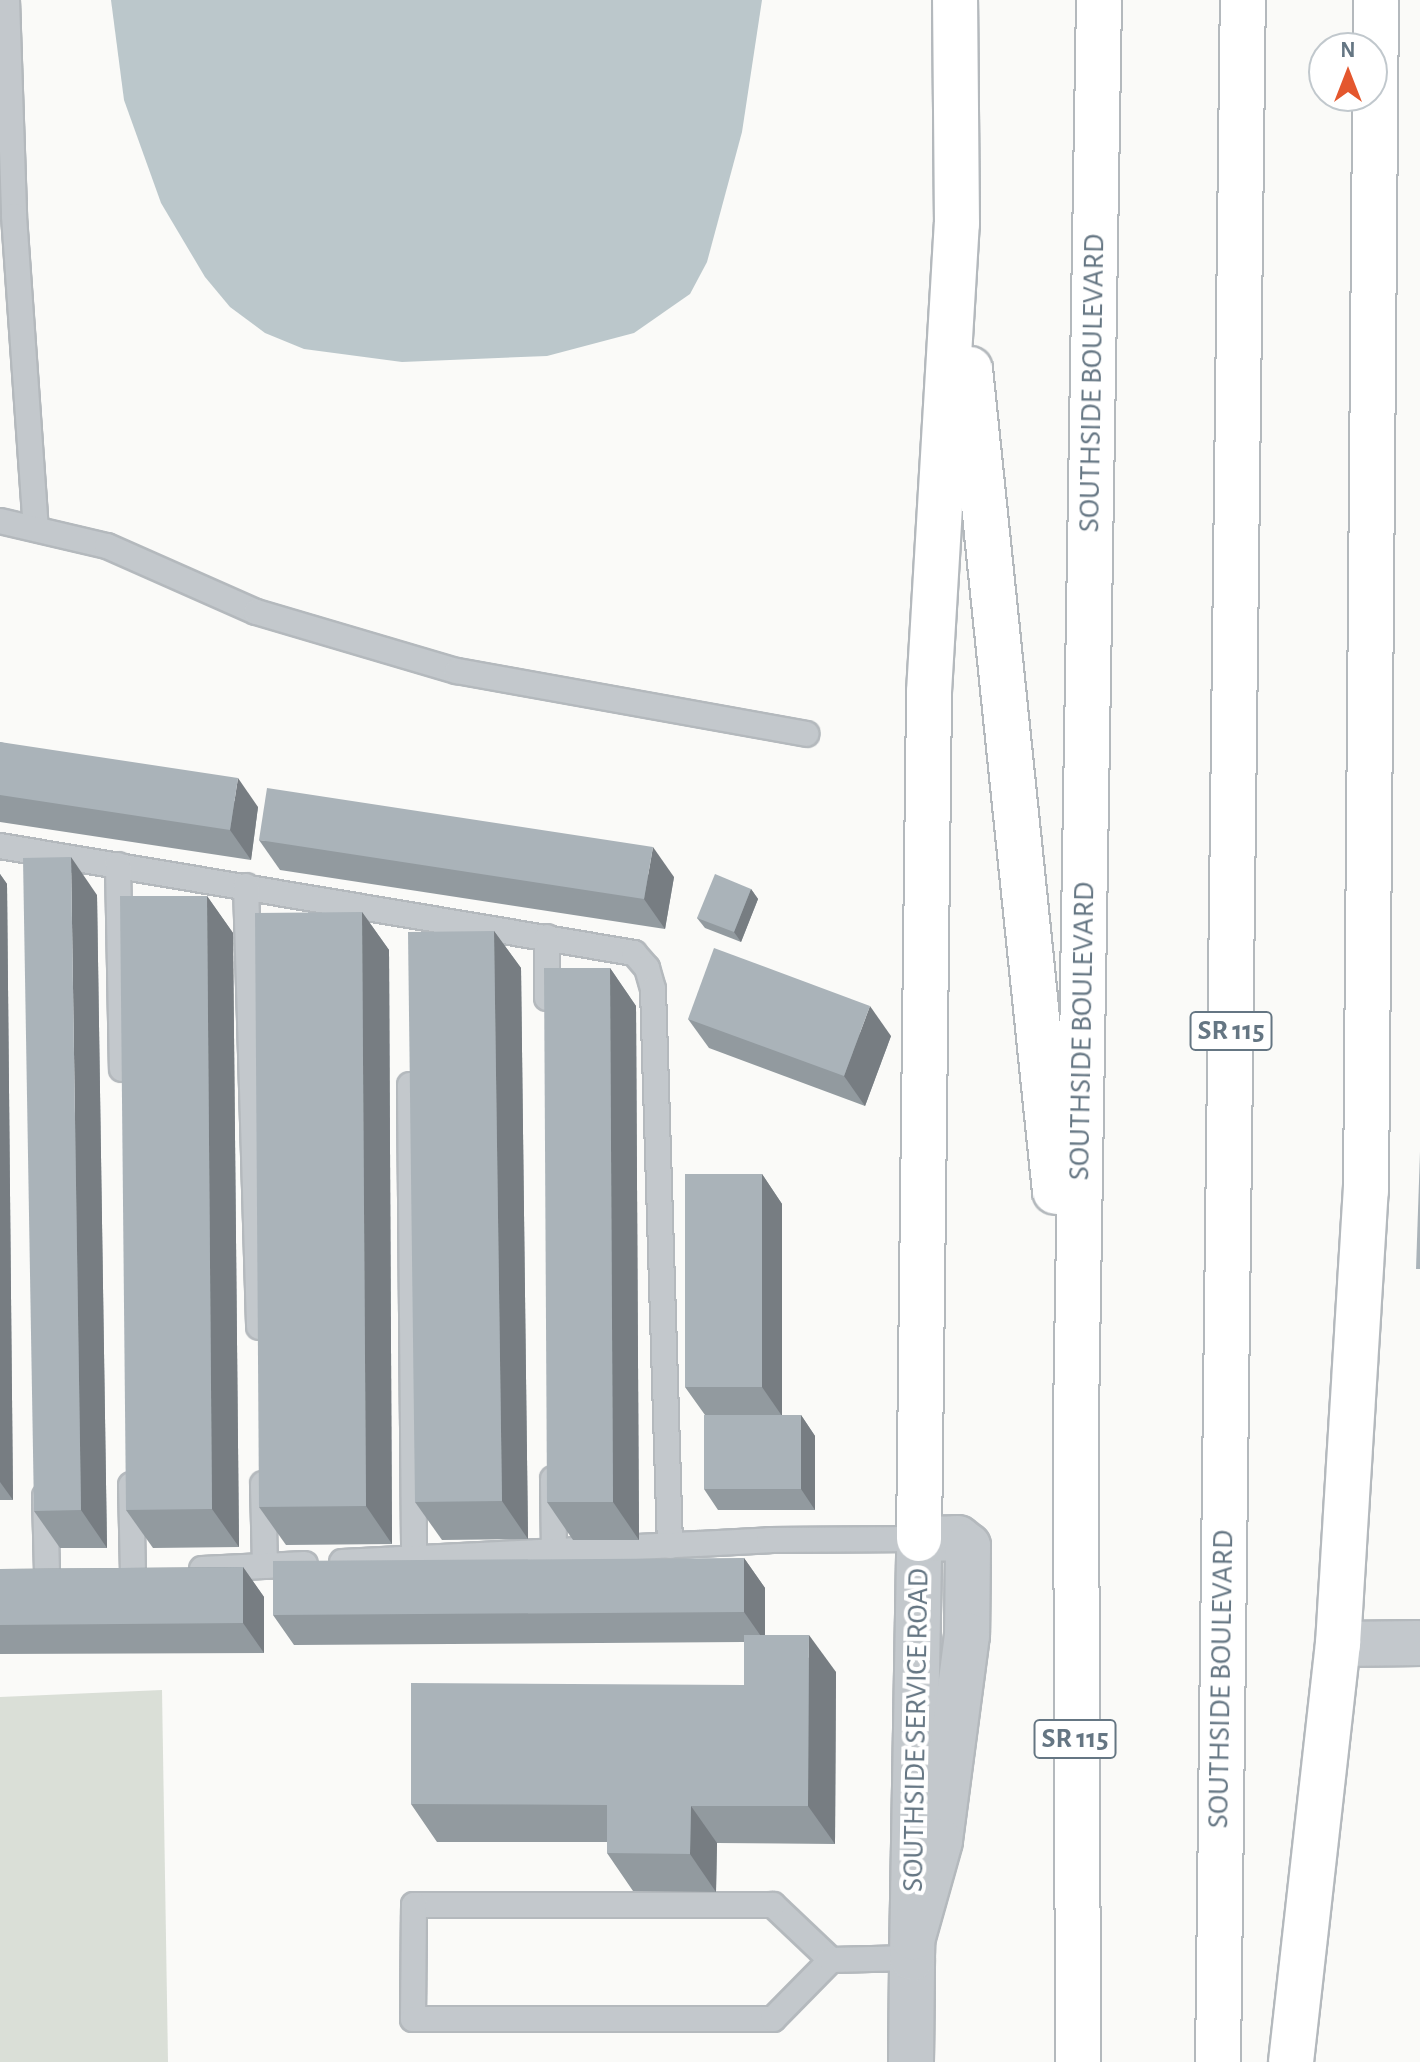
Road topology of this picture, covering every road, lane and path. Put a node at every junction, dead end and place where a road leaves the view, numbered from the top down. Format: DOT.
graph roads {
  1 [pos="7,0"];
  2 [pos="955,0"];
  3 [pos="1099,0"];
  4 [pos="1243,0"];
  5 [pos="1376,0"];
  6 [pos="4,31"];
  7 [pos="957,224"];
  8 [pos="0,521"];
  9 [pos="36,528"];
  10 [pos="806,734"];
  11 [pos="0,846"];
  12 [pos="28,851"];
  13 [pos="118,865"];
  14 [pos="29,882"];
  15 [pos="246,886"];
  16 [pos="408,913"];
  17 [pos="547,937"];
  18 [pos="408,945"];
  19 [pos="548,1016"];
  20 [pos="409,1055"];
  21 [pos="123,1101"];
  22 [pos="259,1345"];
  23 [pos="1076,1416"];
  24 [pos="262,1455"];
  25 [pos="553,1458"];
  26 [pos="130,1461"];
  27 [pos="44,1464"];
  28 [pos="919,1539"];
  29 [pos="670,1546"];
  30 [pos="554,1552"];
  31 [pos="414,1559"];
  32 [pos="265,1566"];
  33 [pos="133,1571"];
  34 [pos="104,1572"];
  35 [pos="76,1573"];
  36 [pos="47,1574"];
  37 [pos="16,1575"];
  38 [pos="1420,1643"];
  39 [pos="1338,1644"];
  40 [pos="912,1947"];
  41 [pos="831,1960"];
  42 [pos="911,2062"];
  43 [pos="1078,2062"];
  44 [pos="1218,2062"];
  45 [pos="1291,2062"];
  1 -- 6 [label="lane"];
  2 -- 7 [label="highway"];
  3 -- 23 [label="highway, SOUTHSIDE BOULEVARD / SR 115"];
  4 -- 44 [label="highway, SOUTHSIDE BOULEVARD / SR 115"];
  5 -- 39 [label="highway"];
  6 -- 9 [label="lane"];
  7 -- 23 [label="highway"];
  7 -- 28 [label="highway"];
  8 -- 9 [label="lane"];
  9 -- 10 [label="lane"];
  11 -- 12 [label="lane"];
  12 -- 13 [label="lane"];
  12 -- 14 [label="lane"];
  13 -- 15 [label="lane"];
  13 -- 21 [label="lane"];
  15 -- 16 [label="lane"];
  15 -- 22 [label="lane"];
  16 -- 17 [label="lane"];
  16 -- 18 [label="lane"];
  17 -- 19 [label="lane"];
  17 -- 29 [label="lane"];
  20 -- 31 [label="lane"];
  23 -- 43 [label="highway, SOUTHSIDE BOULEVARD / SR 115"];
  24 -- 32 [label="lane"];
  25 -- 30 [label="lane"];
  26 -- 33 [label="lane"];
  27 -- 36 [label="lane"];
  28 -- 29 [label="lane"];
  28 -- 40 [label="street, SOUTHSIDE SERVICE ROAD"];
  29 -- 30 [label="lane"];
  30 -- 31 [label="lane"];
  31 -- 32 [label="lane"];
  32 -- 33 [label="lane"];
  33 -- 34 [label="lane"];
  35 -- 36 [label="lane"];
  36 -- 37 [label="lane"];
  38 -- 39 [label="street"];
  39 -- 45 [label="highway"];
  40 -- 41 [label="lane"];
  40 -- 42 [label="street, SOUTHSIDE SERVICE ROAD"];
  41 -- 41 [label="lane"];
}
